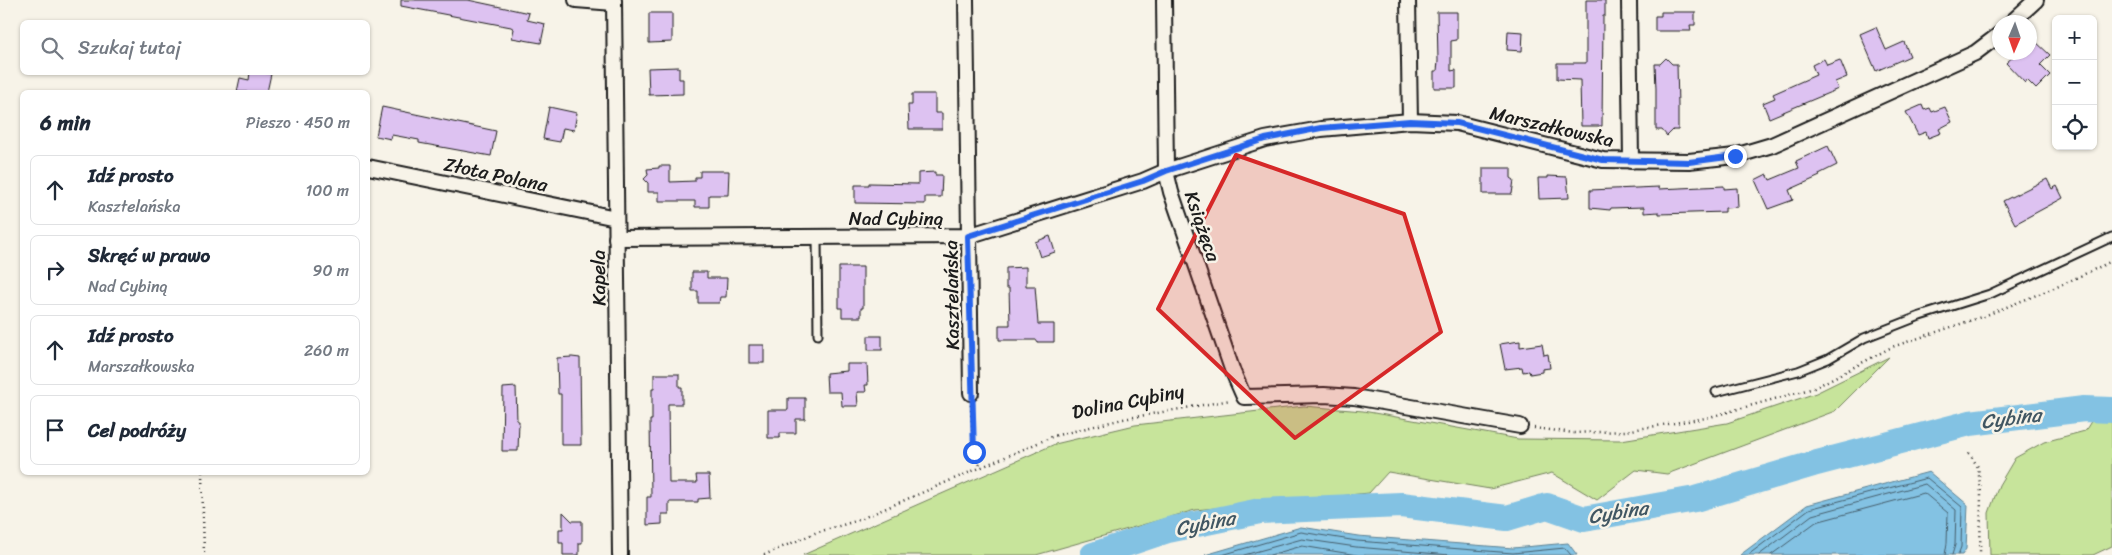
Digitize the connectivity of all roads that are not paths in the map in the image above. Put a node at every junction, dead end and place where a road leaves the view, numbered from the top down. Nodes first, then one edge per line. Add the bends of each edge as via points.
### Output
1 (576, 0) edge
2 (966, 0) edge
3 (1164, 0) edge
4 (1408, 0) edge
5 (1629, 0) edge
6 (2036, 0) edge
7 (614, 1) edge
8 (2020, 15) edge
9 (1992, 40) edge
10 (1410, 121) junction
11 (1631, 161) junction
12 (370, 167) edge
13 (1166, 171) junction
14 (616, 218) junction
15 (968, 236) junction
16 (2112, 236) edge
17 (817, 237) junction
18 (616, 238) junction
19 (818, 335) dead end
20 (1716, 392) dead end
21 (971, 393) road end
22 (1520, 426) dead end
23 (620, 555) edge

1 - 7 street
2 - 15 street, Kasztelańska
3 - 13 street, Książęca
4 - 10 street
5 - 11 street
6 - 8 street
7 - 14 street, Kapela
9 - 11 street, Marszałkowska via 1975,53 1772,144 1735,156 1689,162
10 - 11 street, Marszałkowska via 1457,123 1603,160
10 - 13 street, Marszałkowska via 1321,128 1265,139
12 - 14 street, Złota Polana
13 - 15 street, Nad Cybiną
13 - 22 street, Książęca via 1244,396 1354,397
14 - 18 street, Kapela
15 - 17 street, Nad Cybiną
15 - 21 street, Kasztelańska
16 - 20 lane via 1990,294 1864,338 1828,359 1798,371
17 - 18 street, Nad Cybiną
17 - 19 lane
18 - 23 street, Kapela

